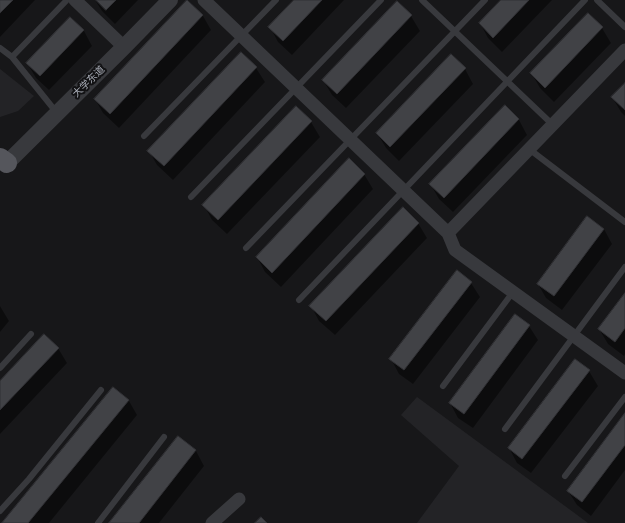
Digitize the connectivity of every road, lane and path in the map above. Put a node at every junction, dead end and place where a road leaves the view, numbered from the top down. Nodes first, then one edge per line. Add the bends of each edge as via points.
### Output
1 (67, 0) edge
2 (75, 0) edge
3 (170, 0) edge
4 (204, 0) edge
5 (276, 0) edge
6 (381, 0) edge
7 (422, 0) edge
8 (485, 0) edge
9 (585, 0) edge
10 (597, 0) edge
11 (625, 27) edge
12 (455, 31) junction
13 (242, 36) junction
14 (124, 47) junction
15 (0, 48) edge
16 (625, 50) edge
17 (12, 57) junction
18 (508, 81) junction
19 (296, 88) junction
20 (57, 113) junction
21 (553, 124) junction
22 (144, 136) dead end
23 (350, 140) junction
24 (529, 149) junction
25 (3, 160) edge
26 (404, 190) junction
27 (191, 197) dead end
28 (625, 222) edge
29 (448, 233) junction
30 (246, 248) dead end
31 (625, 268) edge
32 (513, 292) junction
33 (299, 300) dead end
34 (32, 334) dead end
35 (574, 336) junction
36 (0, 368) edge
37 (625, 373) edge
38 (443, 386) dead end
39 (101, 390) dead end
40 (625, 397) edge
41 (505, 429) dead end
42 (164, 437) dead end
43 (565, 476) dead end
44 (239, 499) dead end
45 (0, 511) edge
46 (98, 523) edge
47 (212, 523) edge

1 - 17 lane
2 - 14 street
3 - 14 street, 大学东道
4 - 13 street
5 - 13 lane
6 - 19 lane
7 - 12 lane
8 - 12 lane
9 - 18 lane
10 - 11 lane
12 - 18 lane
12 - 23 lane
13 - 19 street
13 - 22 lane
14 - 20 street, 大学东道
15 - 17 lane
16 - 21 street
17 - 20 lane
18 - 21 lane
18 - 26 lane
19 - 23 street
19 - 27 lane
20 - 25 street, 大学东道
21 - 24 street
23 - 26 street
23 - 30 lane
24 - 28 lane
24 - 29 street
26 - 29 street
26 - 33 lane
29 - 32 street via 455,250
31 - 35 lane
32 - 35 street
32 - 38 lane
34 - 36 lane
35 - 37 street
35 - 41 lane
39 - 45 lane
40 - 43 lane
42 - 46 lane
44 - 47 street

